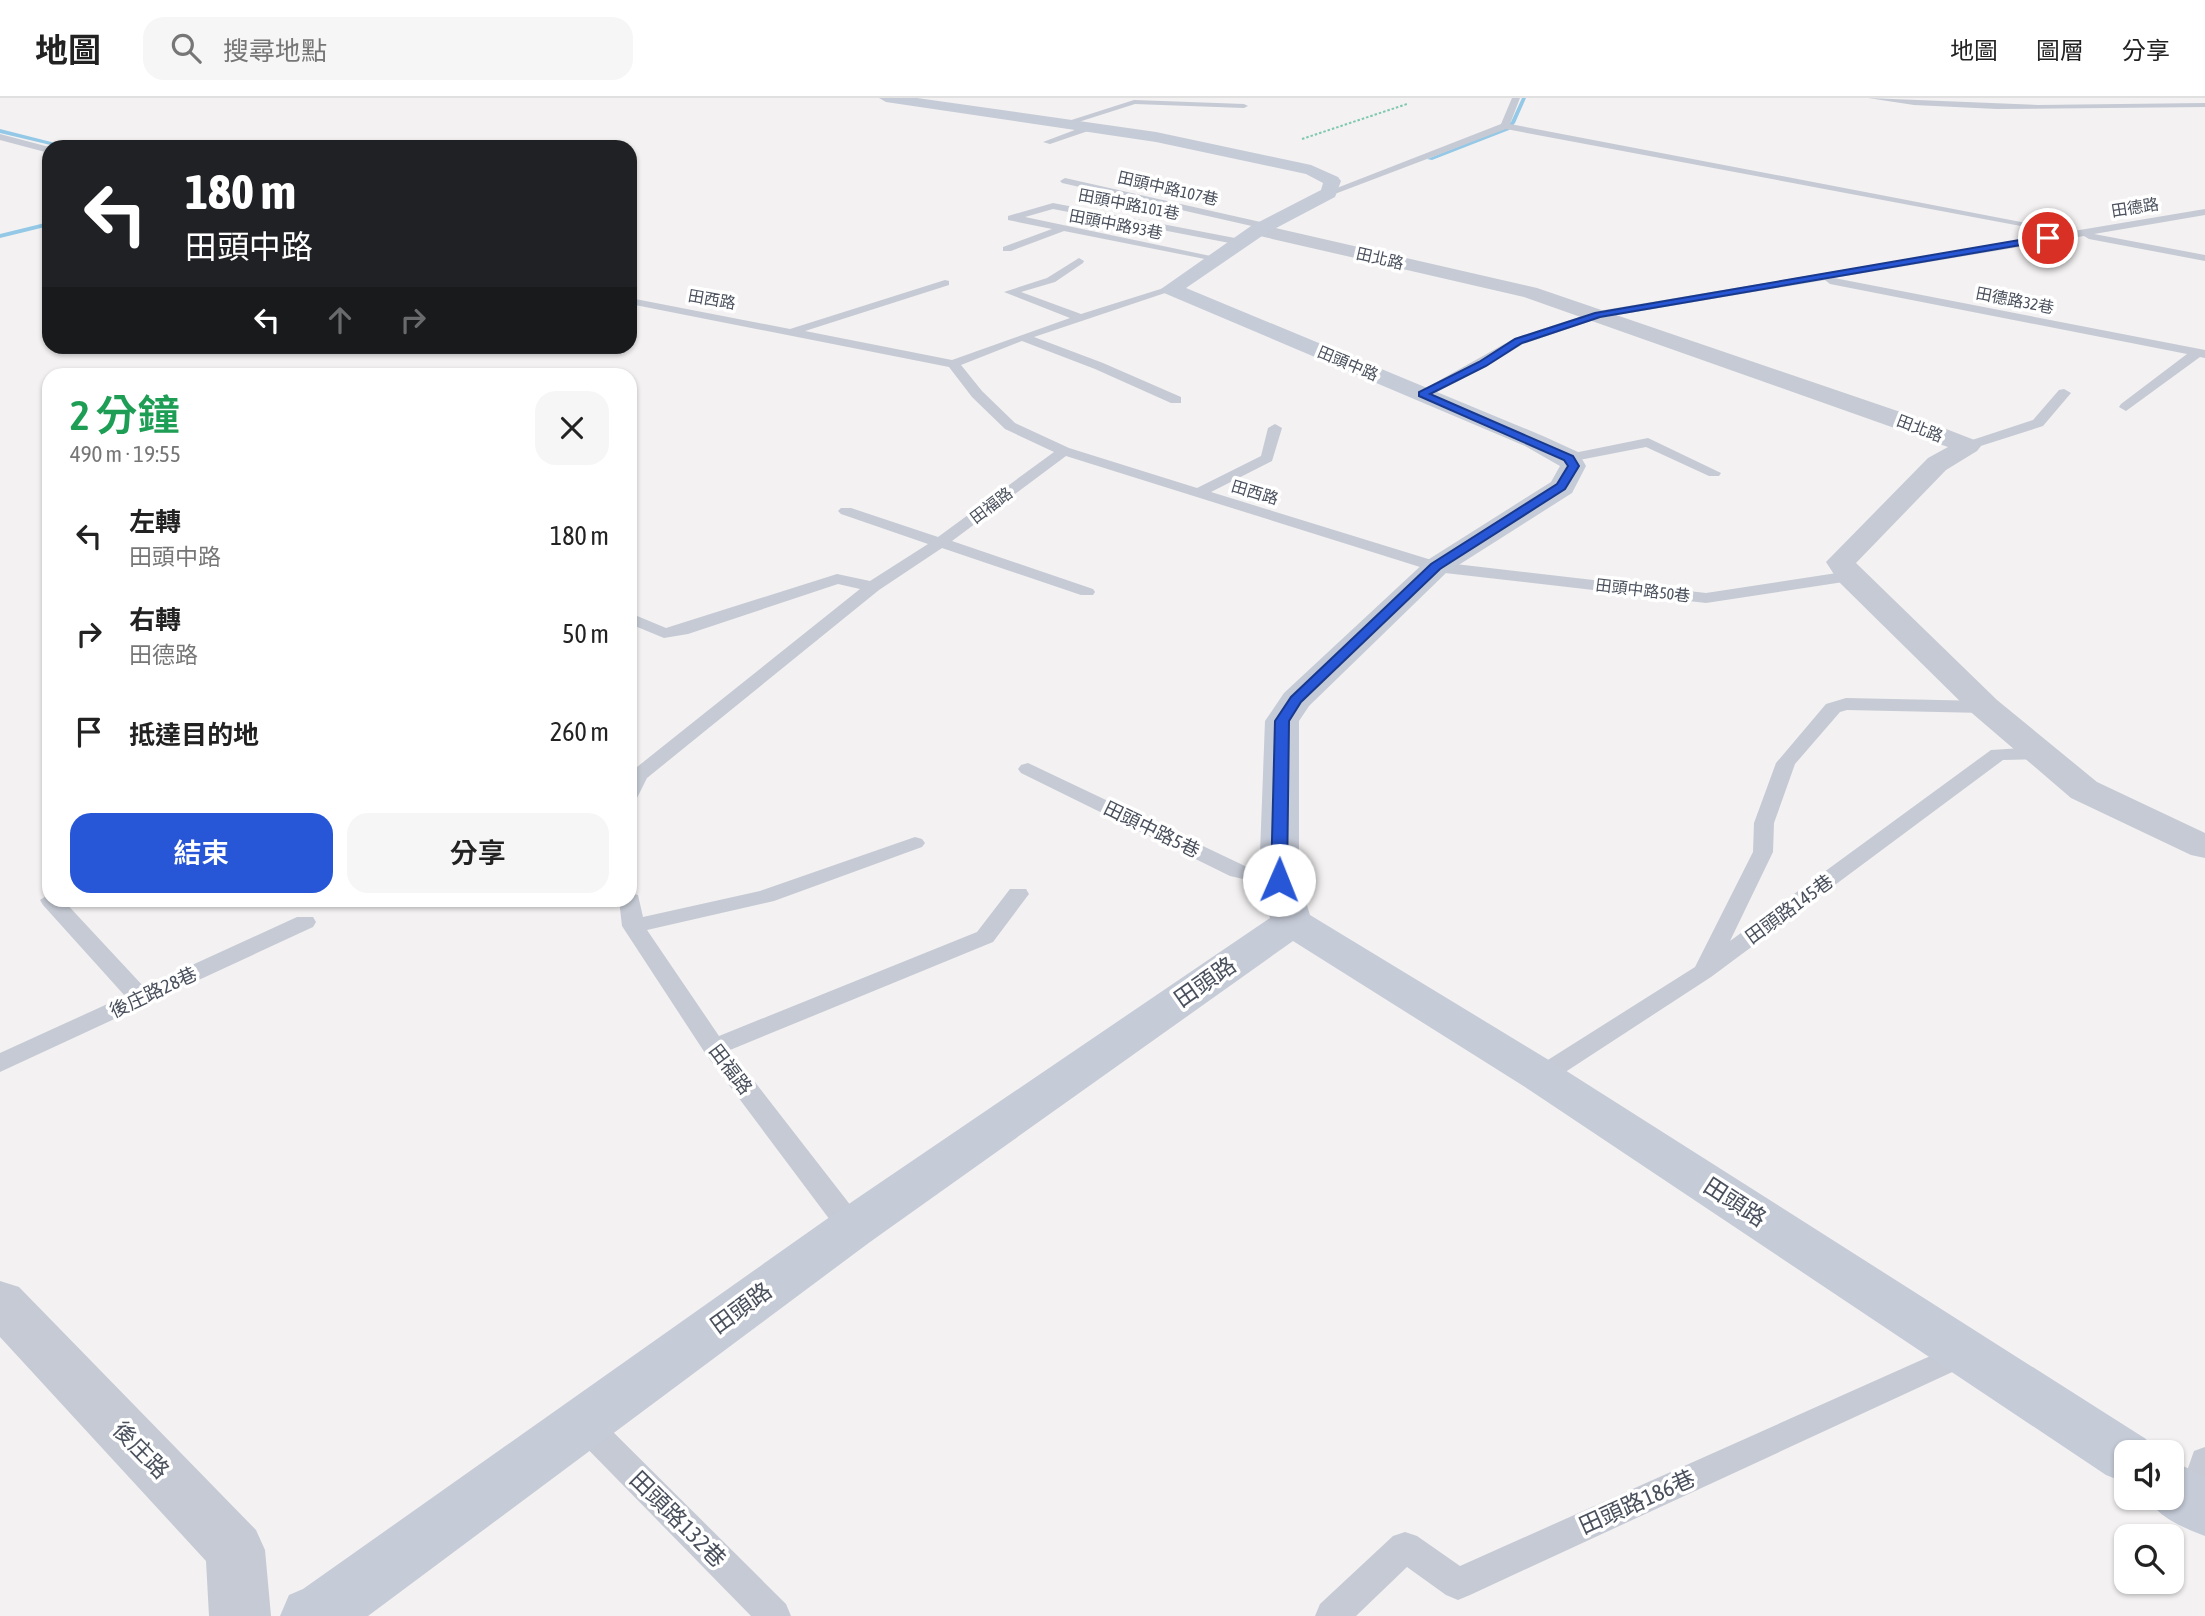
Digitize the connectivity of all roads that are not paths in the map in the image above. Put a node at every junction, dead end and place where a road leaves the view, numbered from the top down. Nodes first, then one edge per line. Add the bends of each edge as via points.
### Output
1 (886, 98) edge
2 (1516, 98) edge
3 (1872, 98) edge
4 (1135, 100) edge
5 (2205, 105) edge
6 (1244, 106) dead end
7 (1078, 125) junction
8 (1505, 126) junction
9 (0, 137) edge
10 (1047, 142) dead end
11 (42, 148) edge
12 (1065, 181) dead end
13 (1329, 193) junction
14 (2205, 212) edge
15 (1012, 218) joint
16 (1060, 229) junction
17 (1254, 233) junction
18 (2073, 233) junction
19 (1007, 249) dead end
20 (1216, 258) junction
21 (2205, 258) edge
22 (1079, 261) dead end
23 (1818, 278) junction
24 (945, 283) dead end
25 (1171, 289) junction
26 (637, 302) edge
27 (1598, 315) junction
28 (1081, 318) junction
29 (792, 331) junction
30 (1022, 337) junction
31 (2202, 353) edge
32 (953, 364) junction
33 (2064, 393) dead end
34 (1422, 394) junction
35 (1176, 400) dead end
36 (2126, 407) dead end
37 (1275, 428) dead end
38 (1968, 446) junction
39 (1064, 451) junction
40 (1569, 458) junction
41 (1714, 473) dead end
42 (1198, 493) junction
43 (846, 511) dead end
44 (941, 542) junction
45 (1436, 567) junction
46 (1850, 576) junction
47 (873, 587) junction
48 (1087, 592) dead end
49 (637, 621) edge
50 (1985, 707) junction
51 (2039, 753) junction
52 (1028, 769) dead end
53 (637, 779) edge
54 (915, 843) dead end
55 (2205, 847) edge
56 (1018, 894) dead end
57 (1286, 901) junction
58 (57, 907) edge
59 (631, 907) edge
60 (305, 922) dead end
61 (633, 926) junction
62 (1703, 972) junction
63 (140, 998) junction
64 (714, 1047) junction
65 (0, 1063) edge
66 (1541, 1076) junction
67 (852, 1228) junction
68 (0, 1303) edge
69 (1966, 1352) junction
70 (582, 1422) junction
71 (2114, 1449) edge
72 (240, 1616) edge
73 (311, 1616) edge
74 (774, 1616) edge
75 (1332, 1616) edge

1 - 7 street
2 - 8 lane
3 - 5 lane via 2052,110
4 - 6 lane
4 - 7 lane
7 - 10 lane
7 - 13 street via 1311,170 1332,181
8 - 13 lane
8 - 18 lane
9 - 11 lane
12 - 17 lane, 田頭中路107巷
13 - 17 street
14 - 18 lane, 田德路
15 - 16 lane, 田頭中路93巷
15 - 17 lane, 田頭中路101巷 via 1052,206
16 - 19 lane
16 - 20 lane, 田頭中路93巷
17 - 20 street
17 - 27 street, 田北路 via 1530,292
18 - 21 lane
18 - 23 lane, 田德路
20 - 25 street
22 - 28 lane via 1051,280 1010,292
23 - 27 lane, 田德路
23 - 31 lane, 田德路32巷
24 - 29 lane
25 - 28 lane
25 - 34 street, 田頭中路
26 - 29 lane, 田西路
27 - 34 lane, 田德路 via 1519,341
27 - 38 street, 田北路
28 - 30 lane
29 - 32 lane, 田西路
30 - 32 lane
30 - 35 lane
31 - 36 lane
32 - 39 lane via 1010,426
33 - 38 lane via 2038,423
34 - 40 street, 田頭中路
37 - 42 lane via 1267,458
38 - 46 street, 田北路 via 1937,464 1841,562
39 - 42 lane, 田西路
39 - 44 lane, 田福路
40 - 41 lane via 1648,442
40 - 45 street via 1573,466 1562,486
42 - 45 lane, 田西路
43 - 44 lane
44 - 47 lane, 田福路
44 - 48 lane
45 - 46 lane, 田頭中路50巷 via 1706,598
45 - 57 street via 1296,700 1282,721
46 - 50 street
47 - 49 lane via 837,579 663,633
47 - 53 lane, 田福路
50 - 51 street
50 - 62 lane via 1846,704 1833,708 1786,763 1764,823 1763,852
51 - 55 street via 2084,789
51 - 62 lane, 田頭路145巷 via 1998,754
52 - 57 lane, 田頭中路5巷 via 1238,871
54 - 61 lane via 766,896
56 - 64 lane via 985,937
57 - 66 street, 田頭路
57 - 67 street, 田頭路
58 - 63 lane
59 - 61 lane, 田福路
60 - 63 lane, 後庄路28巷
61 - 64 lane, 田福路
62 - 66 lane, 田頭路145巷
63 - 65 lane, 後庄路28巷
64 - 67 lane, 田福路
66 - 69 street, 田頭路
67 - 70 street, 田頭路
68 - 72 street, 後庄路 via 236,1550
69 - 71 street, 田頭路
69 - 75 lane, 田頭路186巷 via 1458,1584 1405,1547
70 - 73 street, 田頭路 via 324,1611
70 - 74 lane, 田頭路132巷

